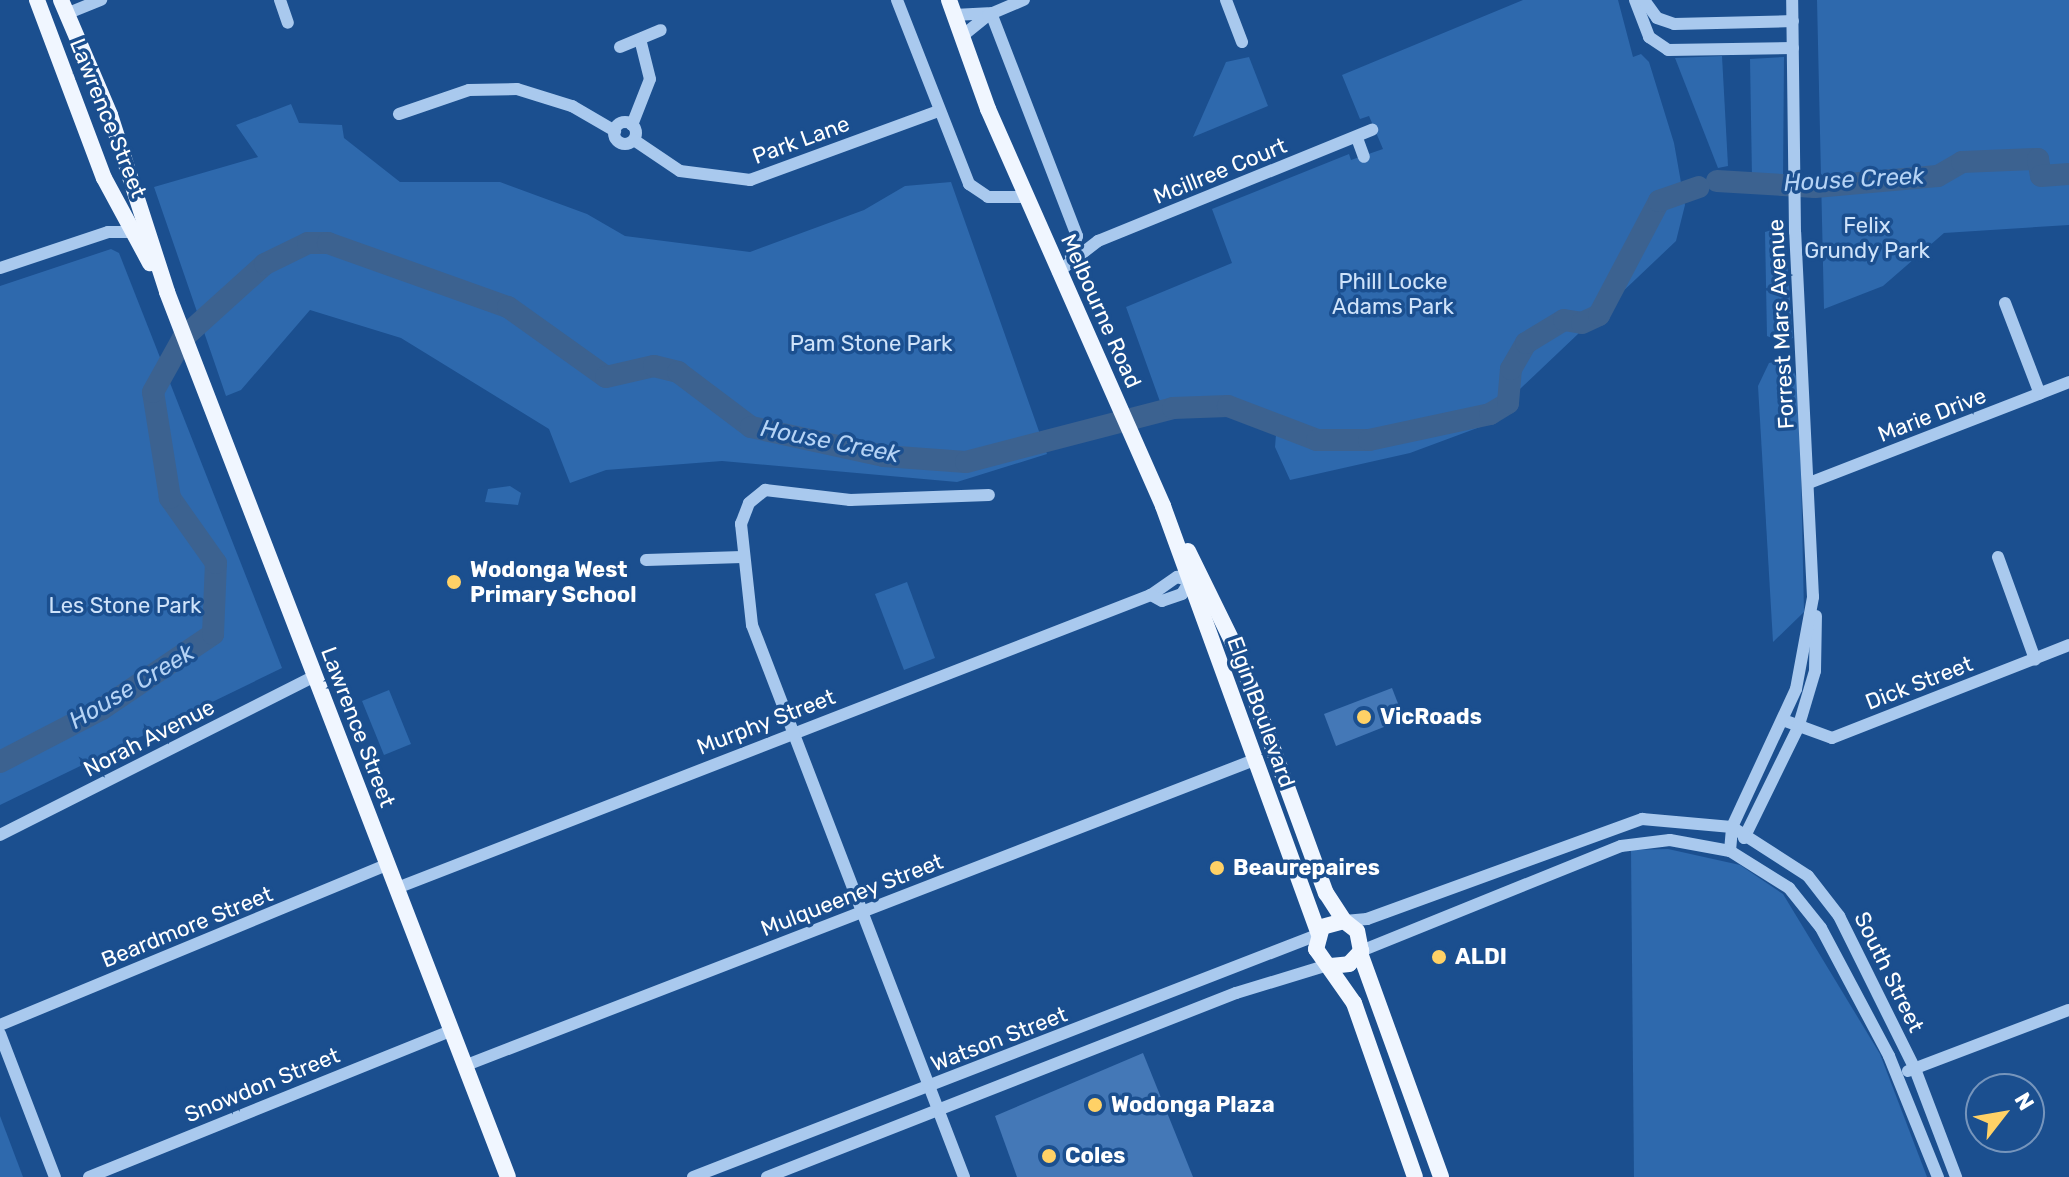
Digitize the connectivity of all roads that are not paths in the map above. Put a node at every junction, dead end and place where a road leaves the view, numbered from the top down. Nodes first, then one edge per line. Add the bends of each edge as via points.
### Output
1 (37, 0) edge
2 (101, 0) edge
3 (280, 0) edge
4 (897, 0) edge
5 (1024, 0) edge
6 (1226, 0) edge
7 (1635, 0) edge
8 (1644, 0) edge
9 (1792, 0) edge
10 (64, 7) edge
11 (951, 8) edge
12 (991, 13) junction
13 (1793, 21) junction
14 (45, 22) junction
15 (288, 23) dead end
16 (661, 30) dead end
17 (961, 37) junction
18 (640, 39) junction
19 (1242, 42) dead end
20 (620, 47) dead end
21 (1793, 48) junction
22 (939, 111) junction
23 (399, 114) dead end
24 (632, 125) junction
25 (1372, 130) dead end
26 (615, 131) junction
27 (1357, 138) junction
28 (634, 140) junction
29 (1364, 157) dead end
30 (1025, 197) junction
31 (123, 214) junction
32 (138, 226) junction
33 (1074, 227) junction
34 (108, 232) junction
35 (1098, 241) junction
36 (1062, 265) junction
37 (0, 268) edge
38 (2005, 303) dead end
39 (2069, 382) edge
40 (2040, 394) junction
41 (1136, 444) joint
42 (1809, 483) junction
43 (989, 495) dead end
44 (742, 557) junction
45 (1998, 557) dead end
46 (646, 560) dead end
47 (1196, 578) junction
48 (1813, 597) junction
49 (1214, 620) junction
50 (2069, 645) edge
51 (2035, 659) junction
52 (315, 676) junction
53 (1259, 702) junction
54 (1238, 718) junction
55 (1783, 720) junction
56 (1798, 728) junction
57 (793, 733) junction
58 (1254, 760) junction
59 (1617, 825) junction
60 (1732, 827) junction
61 (1749, 834) junction
62 (0, 835) edge
63 (1621, 846) junction
64 (1730, 851) junction
65 (1521, 860) junction
66 (387, 865) junction
67 (1531, 879) junction
68 (397, 888) junction
69 (862, 913) junction
70 (1345, 921) junction
71 (1318, 934) junction
72 (1360, 952) junction
73 (1330, 965) junction
74 (1228, 972) junction
75 (1236, 993) junction
76 (1153, 1000) junction
77 (2069, 1010) edge
78 (1161, 1022) junction
79 (0, 1025) edge
80 (450, 1031) junction
81 (0, 1034) edge
82 (464, 1066) junction
83 (1915, 1069) junction
84 (970, 1071) junction
85 (1898, 1075) junction
86 (930, 1087) junction
87 (979, 1093) junction
88 (886, 1104) junction
89 (939, 1110) junction
90 (895, 1126) junction
91 (55, 1177) edge
92 (89, 1177) edge
93 (508, 1177) edge
94 (693, 1177) edge
95 (767, 1177) edge
96 (964, 1177) edge
97 (1415, 1177) edge
98 (1441, 1177) edge
99 (1938, 1177) edge
100 (1956, 1177) edge

1 - 14 main road, Lawrence Street
2 - 10 street
3 - 15 street
4 - 22 street
5 - 12 street
6 - 19 street
7 - 21 street via 1649,37 1668,50
8 - 13 street via 1657,18 1674,24
9 - 13 street, Forrest Mars Avenue
10 - 14 main road
10 - 32 main road, Lawrence Street via 110,115
11 - 12 street
11 - 17 main road, Melbourne Road
12 - 17 street
12 - 33 street, Melbourne Road
13 - 21 street, Forrest Mars Avenue
14 - 31 main road, Lawrence Street
16 - 18 street
17 - 30 main road, Melbourne Road
18 - 20 street
18 - 24 street via 650,79
21 - 42 street, Forrest Mars Avenue via 1795,222
22 - 28 street, Park Lane via 750,180 680,171
22 - 30 street via 970,186 990,198
23 - 26 street via 469,90 517,89 572,106
24 - 26 street via 624,122
24 - 28 street
25 - 27 street, Mcillree Court
26 - 28 street, Park Lane via 620,142
27 - 29 street
27 - 35 street, Mcillree Court
30 - 36 main road, Melbourne Road
31 - 32 main road, Lawrence Street
31 - 34 street
32 - 34 street
32 - 52 main road, Lawrence Street
33 - 35 street
33 - 36 street, Melbourne Road via 1077,244
34 - 37 street
35 - 36 street, Mcillree Court
36 - 41 main road, Melbourne Road
38 - 40 street
39 - 40 street, Marie Drive
40 - 42 street, Marie Drive
41 - 47 main road, Elgin Boulevard
42 - 48 street, Forrest Mars Avenue
43 - 44 street via 850,500 765,490 749,503 741,524
44 - 46 street
44 - 57 street via 752,625
45 - 51 street
47 - 49 main road, Elgin Boulevard
47 - 57 street, Murphy Street via 1177,577 1151,595
48 - 55 street, Forrest Mars Avenue via 1800,676
48 - 56 street, Forrest Mars Avenue via 1817,654
49 - 53 main road, Elgin Boulevard
49 - 54 main road, Elgin Boulevard
50 - 51 street, Dick Street
51 - 56 street, Dick Street via 1832,738
52 - 62 street, Norah Avenue
52 - 66 main road, Lawrence Street
53 - 54 main road
53 - 70 main road, Elgin Boulevard via 1326,893
54 - 58 main road, Elgin Boulevard
55 - 56 street, Dick Street
55 - 60 street, Forrest Mars Avenue
56 - 61 street, Forrest Mars Avenue
57 - 68 street, Murphy Street
57 - 69 street
58 - 69 street, Mulqueeney Street
58 - 71 main road, Elgin Boulevard
59 - 60 street via 1655,818
59 - 63 street
59 - 65 street
60 - 61 street, South Street
60 - 64 street
61 - 64 street
61 - 83 street, South Street via 1825,894
63 - 64 street via 1670,840
63 - 67 street
64 - 85 street, South Street via 1771,874 1803,904 1842,965
65 - 67 street
65 - 70 street via 1367,919
66 - 68 main road, Lawrence Street
66 - 79 street, Beardmore Street
67 - 72 street
68 - 80 main road, Lawrence Street
69 - 82 street, Mulqueeney Street
69 - 86 street
70 - 71 main road via 1330,921
70 - 72 main road via 1359,935
71 - 73 main road via 1317,952
71 - 74 street, Watson Street
72 - 73 main road via 1347,965
72 - 98 main road
73 - 75 street, Watson Street
73 - 97 main road via 1354,1003
74 - 75 street
74 - 76 street, Watson Street
75 - 78 street, Watson Street
76 - 78 street
76 - 84 street, Watson Street
77 - 83 street
78 - 87 street, Watson Street
80 - 82 main road, Lawrence Street
80 - 92 street, Snowdon Street
81 - 91 street
82 - 93 main road, Lawrence Street
83 - 85 street
83 - 100 street, South Street
84 - 86 street, Watson Street
84 - 87 street
85 - 99 street, South Street
86 - 88 street, Watson Street
86 - 89 street
87 - 89 street, Watson Street
88 - 90 street
88 - 94 street, Watson Street
89 - 90 street, Watson Street
89 - 96 street
90 - 95 street, Watson Street

